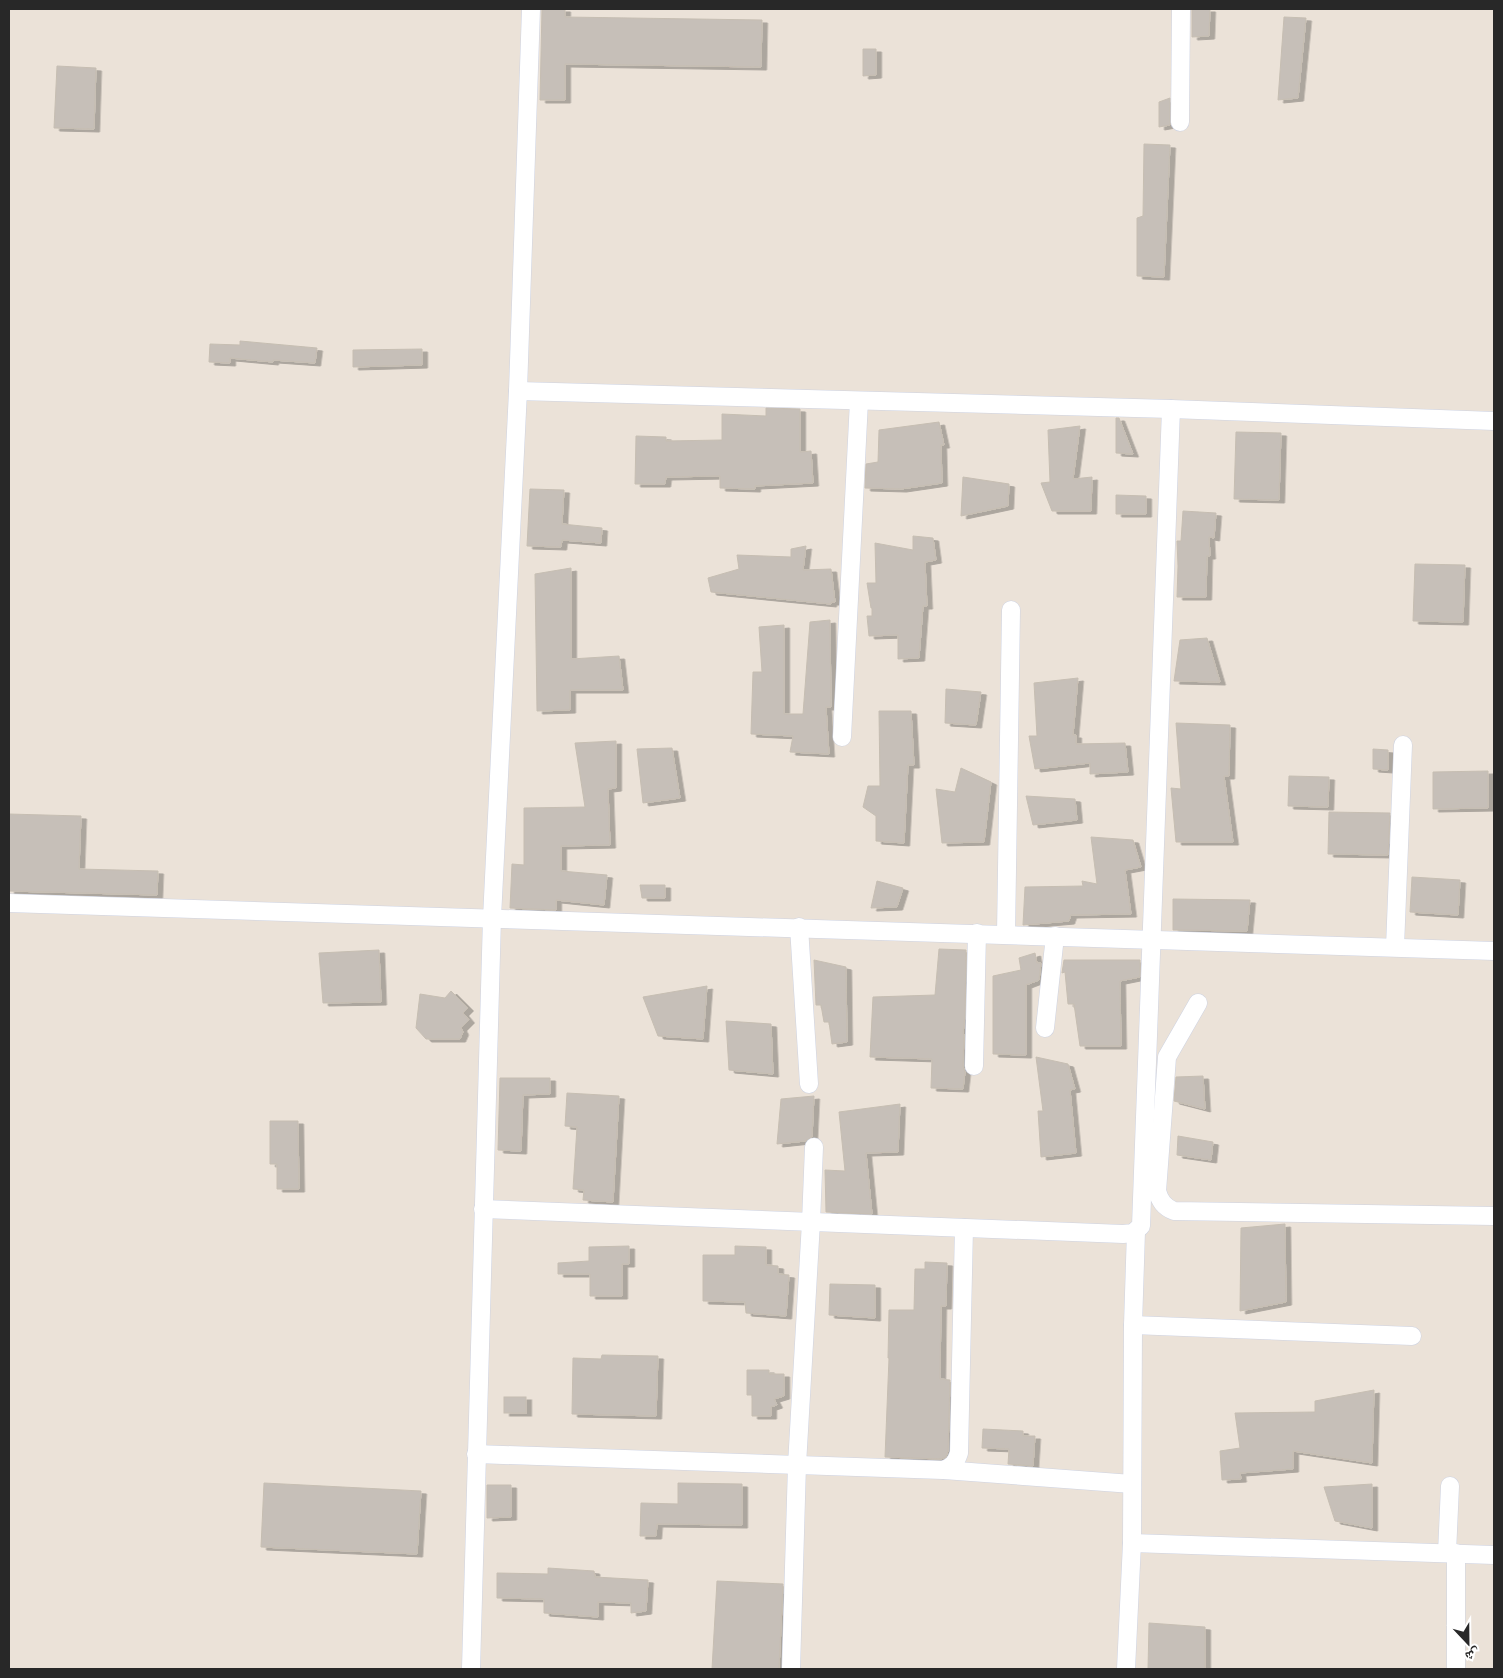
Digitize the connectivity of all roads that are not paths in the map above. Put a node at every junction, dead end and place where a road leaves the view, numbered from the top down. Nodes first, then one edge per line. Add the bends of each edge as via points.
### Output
1 (531, 9) edge
2 (1181, 9) edge
3 (1180, 122) dead end
4 (518, 391) junction
5 (859, 401) junction
6 (1171, 409) junction
7 (1494, 421) edge
8 (1010, 610) dead end
9 (842, 737) dead end
10 (1403, 745) dead end
11 (9, 903) edge
12 (492, 918) junction
13 (799, 927) junction
14 (977, 933) junction
15 (1006, 934) junction
16 (1054, 936) junction
17 (1152, 938) junction
18 (1396, 947) junction
19 (1494, 951) edge
20 (1198, 1003) dead end
21 (1045, 1028) dead end
22 (974, 1066) dead end
23 (809, 1084) dead end
24 (814, 1147) dead end
25 (483, 1209) junction
26 (1494, 1216) edge
27 (811, 1222) junction
28 (964, 1228) junction
29 (1136, 1231) junction
30 (1133, 1325) junction
31 (1412, 1336) dead end
32 (476, 1454) junction
33 (797, 1465) junction
34 (944, 1470) junction
35 (1132, 1484) junction
36 (1450, 1486) dead end
37 (1132, 1543) junction
38 (1452, 1553) junction
39 (1494, 1555) edge
40 (471, 1669) edge
41 (791, 1669) edge
42 (1126, 1669) edge
43 (1456, 1669) edge

1 - 4 street
2 - 3 street
4 - 5 street
4 - 12 street
5 - 6 street
5 - 9 street
6 - 7 street
6 - 17 street
8 - 15 street
10 - 18 street
11 - 12 street
12 - 13 street
12 - 25 street
13 - 14 street
13 - 23 street
14 - 15 street
14 - 22 street
15 - 16 street
16 - 17 street
16 - 21 street
17 - 18 street
17 - 29 street via 1142,1214 1141,1226
18 - 19 street
20 - 26 street via 1167,1057 1157,1191 1168,1208 1174,1211
24 - 27 street
25 - 27 street
25 - 32 street
27 - 28 street
27 - 33 street
28 - 29 street via 1123,1234
28 - 34 street via 959,1453 956,1462
29 - 30 street
30 - 31 street
30 - 35 street
32 - 33 street
32 - 40 street
33 - 34 street
33 - 41 street
34 - 35 street
35 - 37 street
36 - 38 street
37 - 38 street
37 - 42 street
38 - 39 street
38 - 43 street

